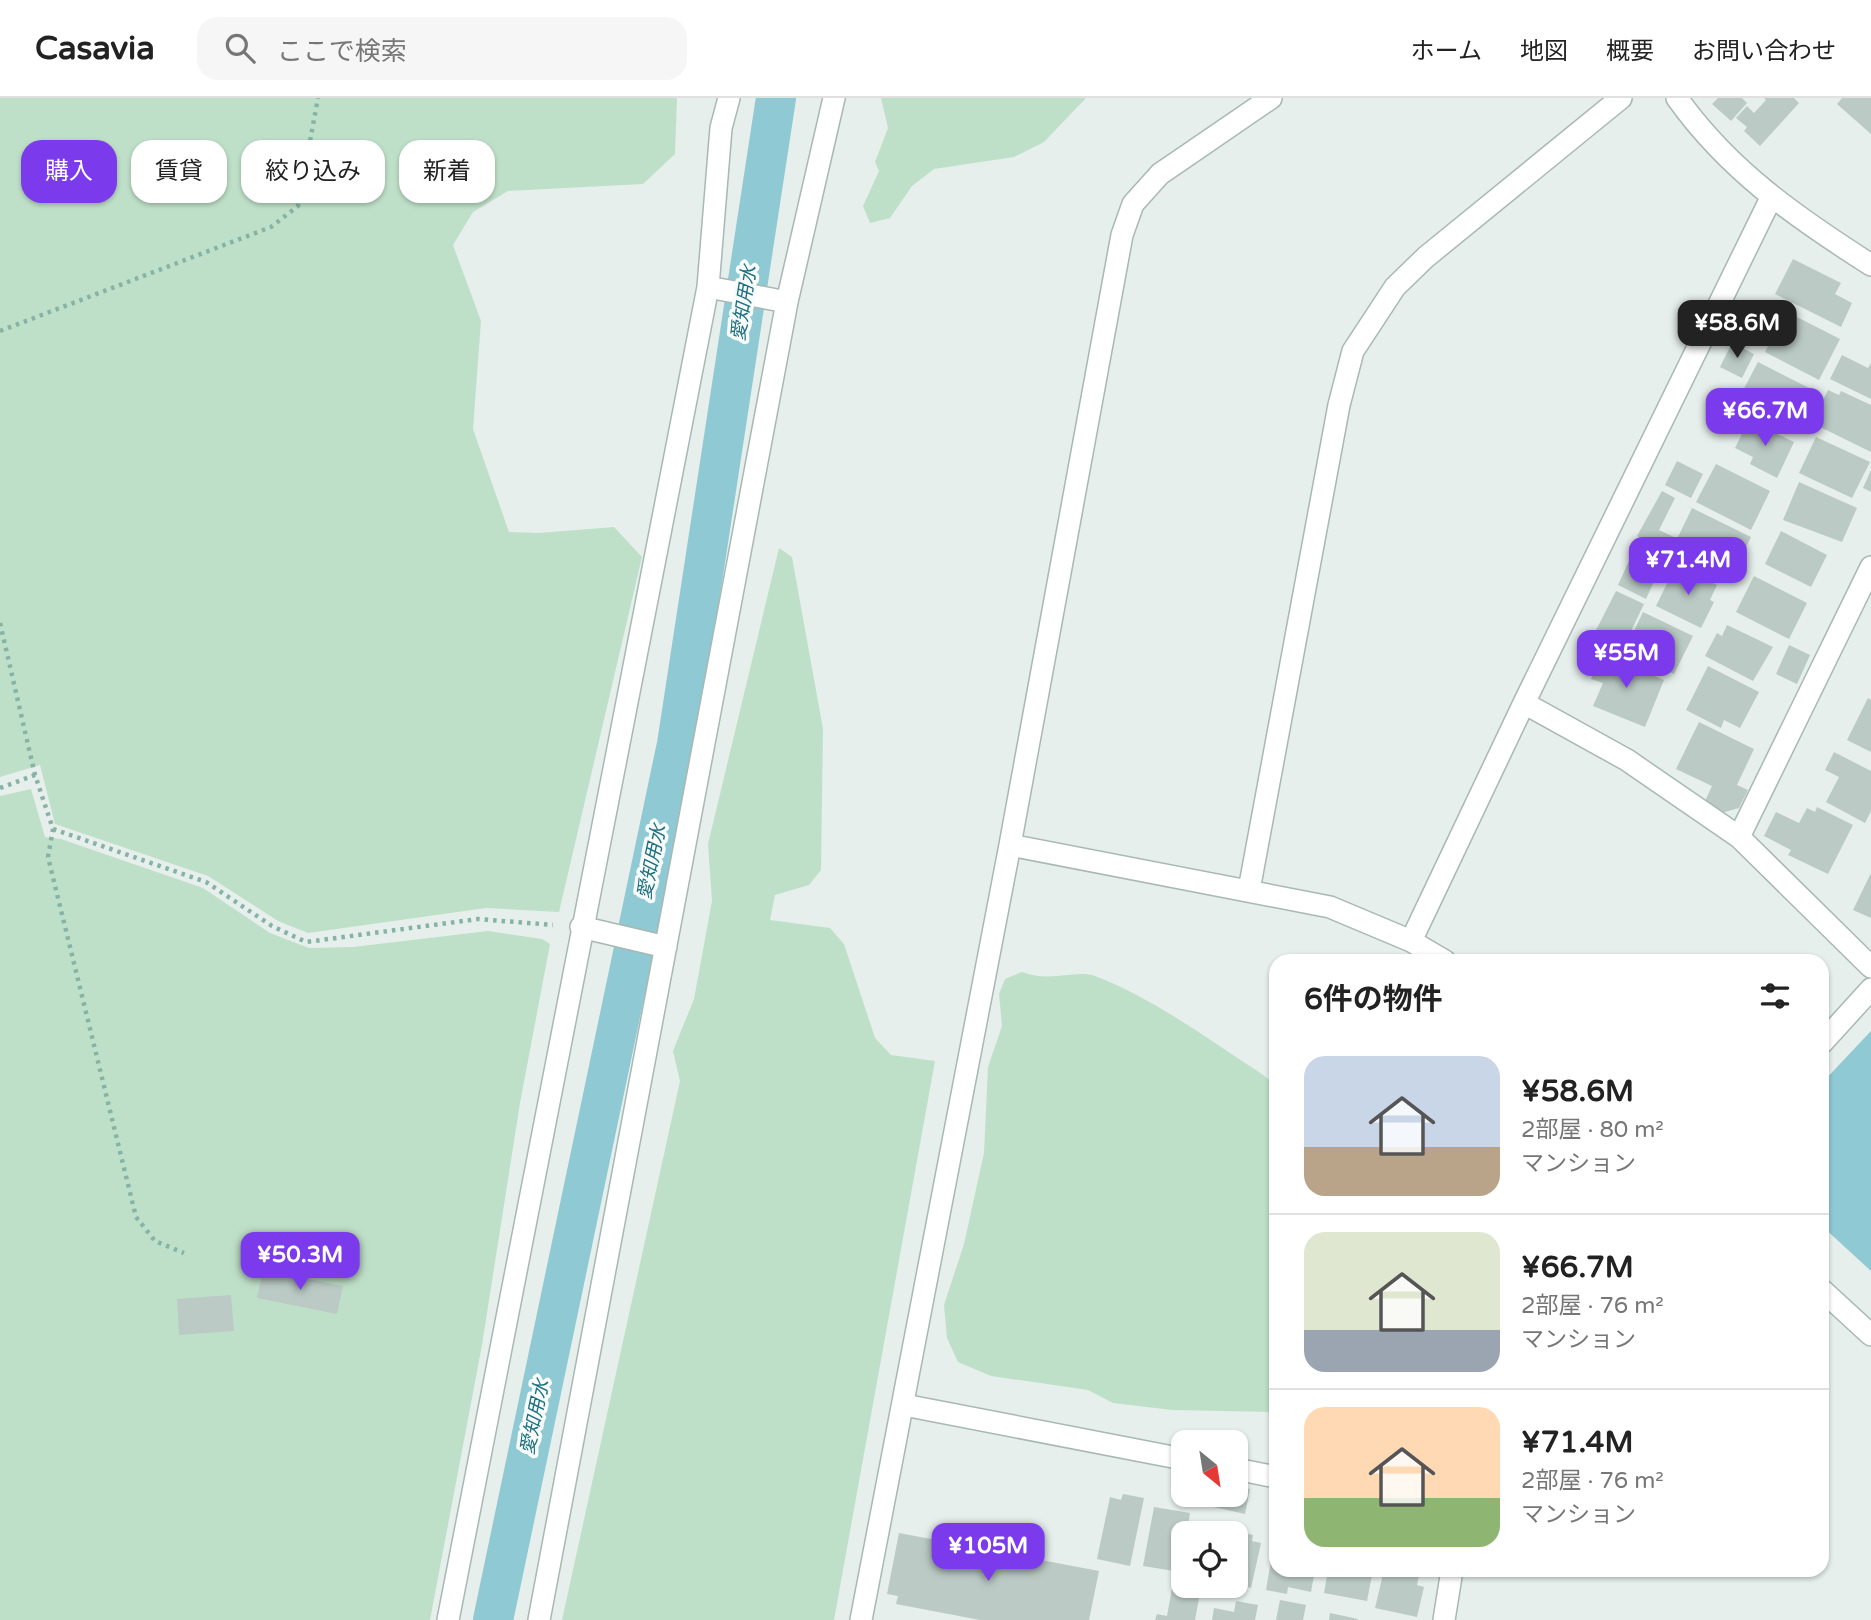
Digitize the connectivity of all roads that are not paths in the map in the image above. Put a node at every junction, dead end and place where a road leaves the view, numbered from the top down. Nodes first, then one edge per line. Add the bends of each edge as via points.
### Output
1 (729, 98) edge
2 (834, 98) edge
3 (1271, 98) edge
4 (1621, 98) edge
5 (1677, 98) edge
6 (1772, 198) junction
7 (1871, 265) edge
8 (712, 288) junction
9 (782, 301) junction
10 (1871, 567) edge
11 (1524, 703) junction
12 (1738, 838) junction
13 (1010, 845) junction
14 (1249, 890) junction
15 (587, 928) junction
16 (1411, 941) junction
17 (657, 945) junction
18 (1433, 954) edge
19 (1871, 967) edge
20 (1871, 989) edge
21 (1829, 1035) edge
22 (1829, 1296) edge
23 (1871, 1335) edge
24 (904, 1405) junction
25 (1171, 1457) edge
26 (1248, 1471) edge
27 (1269, 1476) edge
28 (1451, 1577) edge
29 (448, 1620) edge
30 (539, 1620) edge
31 (861, 1620) edge
32 (1444, 1620) edge

1 - 8 street via 721,128
2 - 9 street
3 - 13 street via 1160,174 1133,204 1122,235
4 - 14 street via 1418,264 1395,287 1353,352 1339,405
5 - 6 street via 1704,136
6 - 7 street
6 - 11 street
8 - 9 street
8 - 15 street
9 - 17 street
10 - 12 street
11 - 12 street via 1627,760
11 - 16 street
12 - 19 street
13 - 14 street
13 - 24 street
14 - 16 street via 1330,907
15 - 17 street
15 - 29 street
16 - 18 street
17 - 30 street
20 - 21 street
22 - 23 street
24 - 25 street
24 - 31 street
26 - 27 street
28 - 32 street

